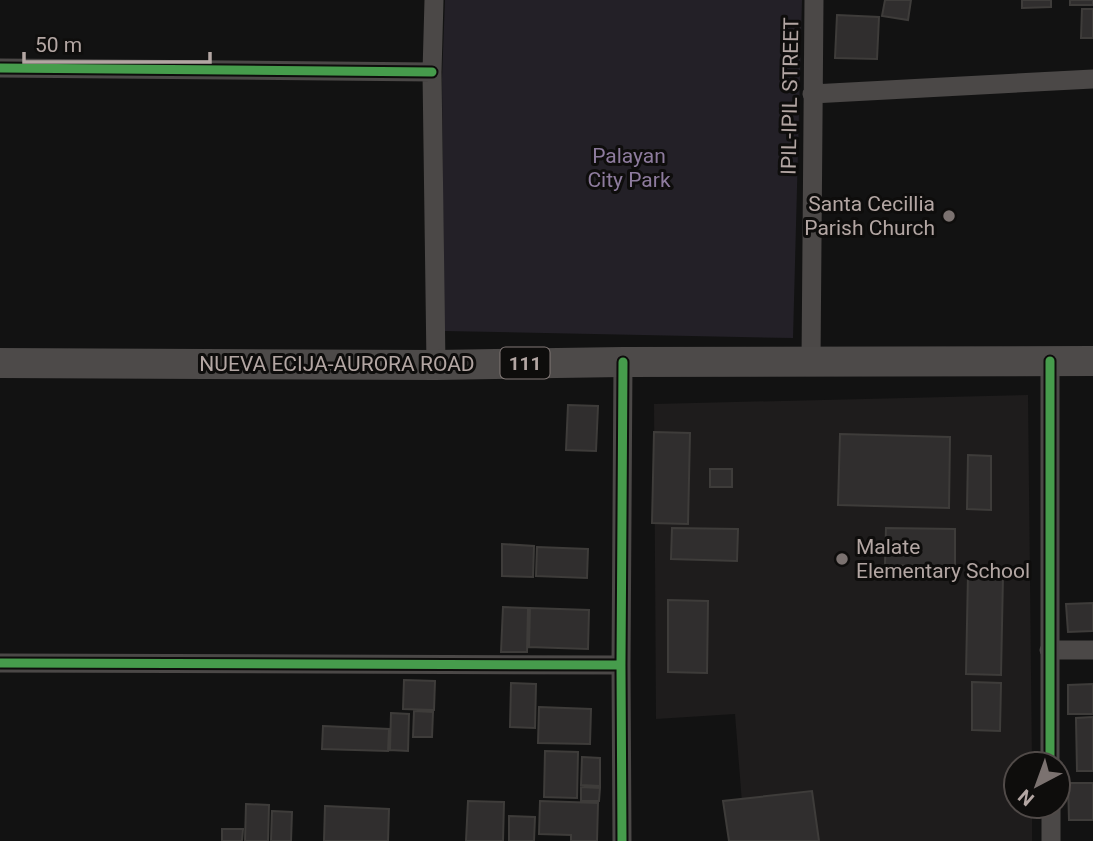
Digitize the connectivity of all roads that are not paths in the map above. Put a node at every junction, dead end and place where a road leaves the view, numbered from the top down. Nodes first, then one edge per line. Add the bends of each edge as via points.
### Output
1 (434, 0) edge
2 (814, 0) edge
3 (0, 68) edge
4 (432, 72) junction
5 (1093, 79) edge
6 (812, 94) junction
7 (1050, 361) junction
8 (1093, 361) edge
9 (623, 362) junction
10 (811, 362) junction
11 (0, 363) edge
12 (436, 365) junction
13 (1049, 650) junction
14 (1093, 650) edge
15 (0, 663) edge
16 (621, 665) junction
17 (1050, 750) edge
18 (1051, 820) edge
19 (622, 841) edge
20 (1051, 841) edge

1 - 4 street
2 - 6 street, IPIL-IPIL STREET
3 - 4 street
4 - 12 street
5 - 6 street
6 - 10 street, IPIL-IPIL STREET
7 - 8 main road, NUEVA ECIJA-AURORA ROAD / 111
7 - 10 main road, NUEVA ECIJA-AURORA ROAD / 111
7 - 13 street
9 - 10 main road, NUEVA ECIJA-AURORA ROAD / 111
9 - 12 main road, NUEVA ECIJA-AURORA ROAD / 111
9 - 16 street
11 - 12 main road, NUEVA ECIJA-AURORA ROAD / 111
13 - 14 street
13 - 17 street
15 - 16 street
16 - 19 street
18 - 20 street

